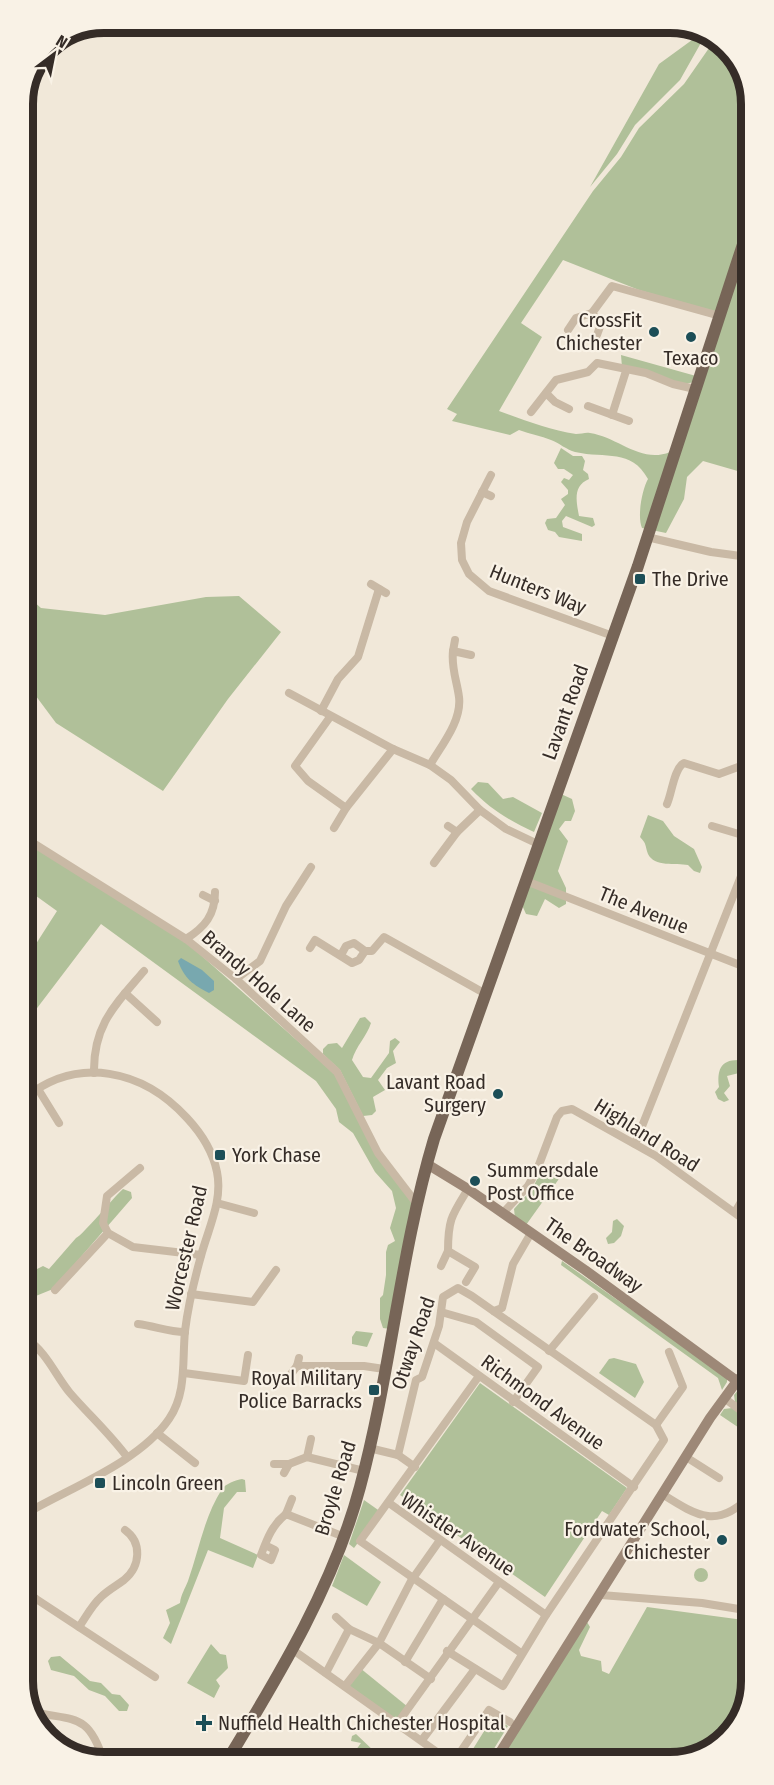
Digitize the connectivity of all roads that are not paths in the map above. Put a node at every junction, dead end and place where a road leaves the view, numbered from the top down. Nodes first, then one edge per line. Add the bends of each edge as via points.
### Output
1 (741, 251) edge
2 (592, 314) junction
3 (720, 316) junction
4 (568, 330) dead end
5 (597, 335) dead end
6 (626, 370) junction
7 (695, 389) junction
8 (546, 393) junction
9 (588, 406) dead end
10 (569, 409) dead end
11 (531, 412) dead end
12 (612, 415) junction
13 (629, 421) dead end
14 (491, 475) dead end
15 (482, 492) junction
16 (491, 496) dead end
17 (647, 537) junction
18 (741, 556) edge
19 (379, 589) dead end
20 (613, 636) junction
21 (455, 640) dead end
22 (453, 651) junction
23 (471, 655) dead end
24 (289, 693) dead end
25 (321, 711) junction
26 (330, 717) junction
27 (393, 749) junction
28 (430, 765) junction
29 (741, 766) edge
30 (667, 804) dead end
31 (346, 808) junction
32 (480, 810) junction
33 (448, 826) dead end
34 (712, 826) dead end
35 (334, 828) dead end
36 (457, 832) junction
37 (741, 835) edge
38 (33, 843) edge
39 (540, 845) junction
40 (434, 863) dead end
41 (311, 867) dead end
42 (741, 876) edge
43 (526, 881) junction
44 (203, 895) dead end
45 (186, 939) junction
46 (310, 948) dead end
47 (365, 951) junction
48 (709, 954) junction
49 (341, 955) junction
50 (425, 960) junction
51 (741, 966) edge
52 (420, 968) dead end
53 (144, 971) dead end
54 (236, 979) junction
55 (125, 993) junction
56 (484, 993) junction
57 (157, 1022) dead end
58 (94, 1073) junction
59 (38, 1089) junction
60 (33, 1092) edge
61 (59, 1123) dead end
62 (635, 1144) junction
63 (427, 1164) junction
64 (140, 1168) dead end
65 (468, 1188) junction
66 (741, 1202) edge
67 (217, 1203) junction
68 (417, 1204) junction
69 (735, 1212) junction
70 (254, 1213) dead end
71 (504, 1213) junction
72 (741, 1217) edge
73 (108, 1233) junction
74 (531, 1233) junction
75 (448, 1251) junction
76 (201, 1255) junction
77 (441, 1266) dead end
78 (276, 1270) dead end
79 (466, 1282) dead end
80 (55, 1290) dead end
81 (191, 1294) junction
82 (594, 1297) dead end
83 (494, 1311) junction
84 (441, 1312) junction
85 (138, 1324) dead end
86 (185, 1332) junction
87 (33, 1344) edge
88 (434, 1344) junction
89 (549, 1351) junction
90 (669, 1352) dead end
91 (248, 1355) dead end
92 (384, 1369) junction
93 (184, 1373) junction
94 (291, 1374) dead end
95 (479, 1376) junction
96 (741, 1377) edge
97 (737, 1381) junction
98 (724, 1398) junction
99 (513, 1402) junction
100 (741, 1411) edge
101 (656, 1425) junction
102 (157, 1433) junction
103 (310, 1439) dead end
104 (369, 1448) junction
105 (398, 1455) junction
106 (127, 1457) junction
107 (307, 1457) junction
108 (686, 1458) junction
109 (195, 1463) dead end
110 (274, 1464) dead end
111 (289, 1464) junction
112 (415, 1467) junction
113 (364, 1471) junction
114 (284, 1473) dead end
115 (719, 1478) dead end
116 (634, 1487) junction
117 (662, 1494) junction
118 (292, 1499) dead end
119 (741, 1501) edge
120 (389, 1503) junction
121 (34, 1509) edge
122 (286, 1514) junction
123 (124, 1530) dead end
124 (342, 1536) junction
125 (440, 1540) junction
126 (265, 1545) dead end
127 (413, 1578) junction
128 (498, 1582) junction
129 (601, 1595) junction
130 (35, 1598) joint
131 (443, 1599) junction
132 (33, 1601) edge
133 (741, 1609) edge
134 (546, 1615) junction
135 (336, 1617) dead end
136 (470, 1619) junction
137 (80, 1627) junction
138 (349, 1629) junction
139 (379, 1643) junction
140 (292, 1650) junction
141 (447, 1651) junction
142 (521, 1653) junction
143 (405, 1662) junction
144 (475, 1669) junction
145 (326, 1673) junction
146 (155, 1677) dead end
147 (431, 1679) junction
148 (345, 1686) junction
149 (40, 1713) edge
150 (510, 1722) dead end
151 (397, 1724) junction
152 (422, 1740) junction
153 (100, 1752) edge
154 (232, 1752) edge
155 (438, 1752) edge
156 (460, 1752) edge
157 (501, 1752) edge

1 - 3 main road, Lavant Road
2 - 3 street via 612,286
2 - 4 street via 576,318
2 - 5 street via 601,324
3 - 7 main road, Lavant Road
6 - 7 street
6 - 8 street via 597,363 588,372 556,380
6 - 12 street
7 - 17 main road, Lavant Road
8 - 10 street
8 - 11 street
9 - 12 street
12 - 13 street
14 - 15 street, Hunters Way
15 - 16 street
15 - 20 street, Hunters Way via 461,543 462,560 469,574 489,591
17 - 18 street
17 - 20 main road, Lavant Road
19 - 25 street via 358,657 338,678
20 - 39 main road, Lavant Road
21 - 22 street
22 - 23 street
22 - 28 street via 459,708
24 - 25 street
25 - 26 street
26 - 27 street
26 - 31 street via 295,766 308,781
27 - 28 street
27 - 31 street
28 - 32 street
29 - 30 street via 718,774 684,763 675,775
31 - 35 street
32 - 36 street
32 - 39 street via 506,829
33 - 36 street
34 - 37 street
36 - 40 street
38 - 45 street, Brandy Hole Lane
39 - 43 main road, Lavant Road
41 - 54 street via 286,906 260,960
42 - 48 street
43 - 48 street, The Avenue
43 - 56 main road, Lavant Road
44 - 45 street via 215,896 215,908 203,928
45 - 54 street, Brandy Hole Lane
46 - 49 street via 315,940
47 - 49 street via 352,963
47 - 49 street via 354,943 346,946
47 - 50 street via 372,951 384,937
48 - 51 street, The Avenue
48 - 62 street
50 - 52 street
50 - 56 street
53 - 55 street
54 - 68 street, Brandy Hole Lane via 337,1072 378,1153
55 - 57 street
55 - 58 street via 98,1033
56 - 63 main road, Lavant Road
58 - 59 street, Worcester Road via 67,1076
58 - 67 street, Worcester Road via 141,1082 184,1115 215,1162
59 - 60 street, Worcester Road
59 - 61 street
62 - 69 street, Highland Road
62 - 71 street, Highland Road via 581,1112 562,1111 528,1186
63 - 65 street, The Broadway
63 - 68 main road, Lavant Road
64 - 73 street via 107,1196 103,1223
65 - 71 street, The Broadway
65 - 75 street via 450,1218
66 - 69 street
67 - 70 street
67 - 76 street, Worcester Road
68 - 92 main road, Broyle Road
69 - 72 street, Highland Road
71 - 74 street, The Broadway
73 - 76 street via 133,1247
73 - 80 street
74 - 83 street via 513,1264 502,1308
74 - 97 street, The Broadway
75 - 77 street
75 - 79 street via 475,1266
76 - 81 street, Worcester Road
78 - 81 street via 254,1302
81 - 86 street, Worcester Road
82 - 89 street
83 - 84 street, Otway Road via 458,1288 443,1297
83 - 89 street, Otway Road
84 - 88 street, Otway Road
84 - 99 street via 476,1322 538,1367
85 - 86 street
86 - 93 street, Worcester Road
87 - 106 street
88 - 95 street, Richmond Avenue
88 - 105 street, Otway Road via 422,1377 416,1380
89 - 101 street, Otway Road
90 - 101 street via 683,1387
91 - 93 street via 244,1381
92 - 94 street via 298,1362
92 - 104 main road, Broyle Road
93 - 102 street, Worcester Road via 177,1406
95 - 99 street, Richmond Avenue
95 - 112 street
96 - 97 street
97 - 98 street
98 - 100 street
98 - 108 street
99 - 116 street, Richmond Avenue
101 - 116 street via 664,1440
102 - 106 street, Worcester Road
102 - 109 street
103 - 107 street
104 - 105 street
104 - 113 main road, Broyle Road
105 - 112 street
106 - 121 street, Worcester Road
107 - 111 street
107 - 113 street
108 - 115 street
108 - 117 street
110 - 111 street
111 - 114 street
112 - 120 street
113 - 124 main road, Broyle Road
116 - 134 street
117 - 119 street via 699,1516 724,1514
117 - 129 street
118 - 122 street
120 - 125 street, Whistler Avenue
120 - 127 street, Whistler Avenue via 360,1541
122 - 124 street
122 - 126 street via 274,1523
123 - 137 street via 133,1535 138,1545 134,1567 125,1580 99,1599
124 - 140 main road, Broyle Road via 314,1608
125 - 127 street
125 - 128 street, Whistler Avenue
127 - 131 street
127 - 139 street
128 - 134 street, Whistler Avenue
128 - 136 street
129 - 133 street
129 - 157 street
130 - 132 street
130 - 137 street
131 - 136 street
131 - 143 street
134 - 142 street
135 - 138 street
136 - 141 street
136 - 142 street
137 - 146 street
138 - 139 street
138 - 145 street
139 - 143 street
139 - 148 street
140 - 145 street
140 - 154 main road, Broyle Road
141 - 144 street
141 - 147 street
142 - 144 street via 503,1686
143 - 147 street
144 - 152 street
145 - 148 street
147 - 151 street
148 - 151 street
149 - 153 street via 82,1723
150 - 156 street via 489,1710
151 - 152 street
152 - 155 street

